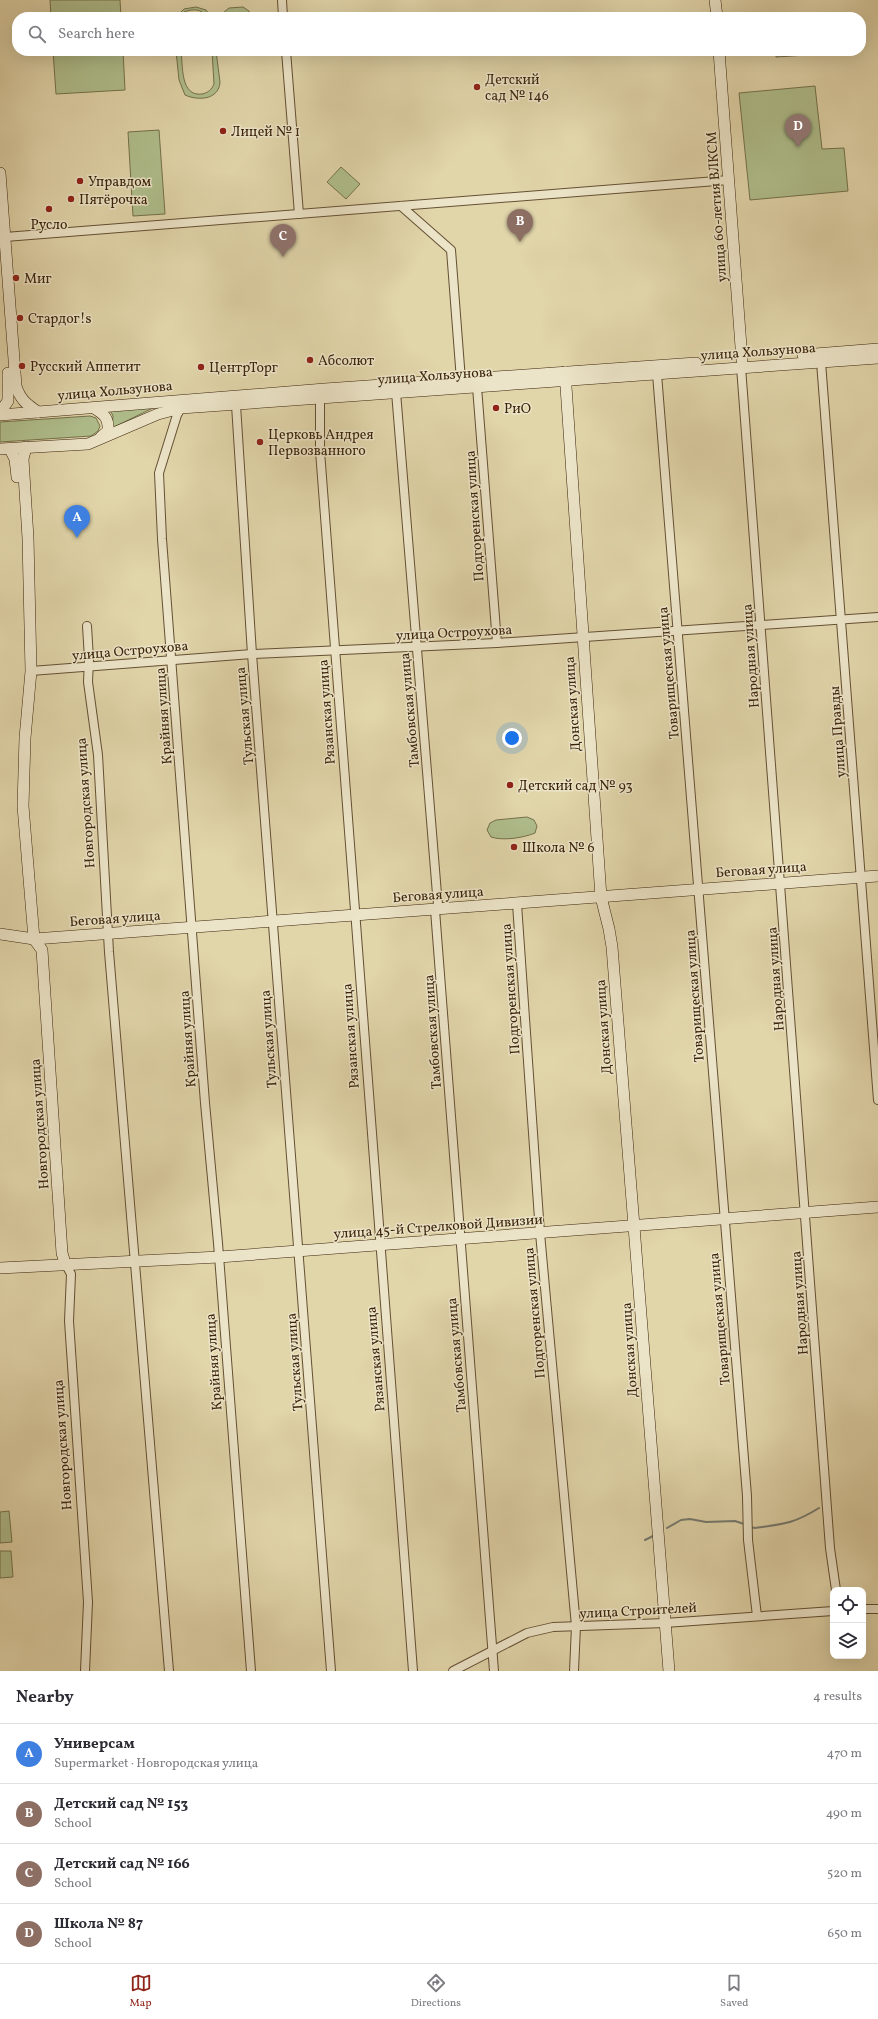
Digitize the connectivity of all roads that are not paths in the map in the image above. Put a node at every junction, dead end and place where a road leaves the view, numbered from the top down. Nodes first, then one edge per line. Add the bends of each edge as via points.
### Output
1 (282, 0) edge
2 (715, 0) edge
3 (283, 12) edge
4 (716, 12) edge
5 (286, 56) edge
6 (719, 56) edge
7 (0, 173) edge
8 (729, 180) junction
9 (401, 206) junction
10 (299, 214) junction
11 (5, 237) junction
12 (0, 267) edge
13 (878, 349) edge
14 (878, 358) edge
15 (821, 362) junction
16 (741, 363) junction
17 (657, 374) junction
18 (565, 376) junction
19 (461, 380) junction
20 (477, 387) junction
21 (396, 392) junction
22 (320, 398) junction
23 (236, 404) junction
24 (94, 408) junction
25 (181, 408) junction
26 (38, 412) junction
27 (0, 413) edge
28 (99, 439) junction
29 (26, 448) junction
30 (5, 449) edge
31 (29, 575) junction
32 (878, 617) edge
33 (842, 620) junction
34 (760, 625) junction
35 (87, 626) dead end
36 (678, 631) junction
37 (582, 637) junction
38 (497, 643) junction
39 (417, 647) junction
40 (335, 650) junction
41 (252, 654) junction
42 (172, 660) junction
43 (89, 667) junction
44 (32, 671) junction
45 (878, 876) edge
46 (861, 877) junction
47 (781, 883) junction
48 (699, 889) junction
49 (601, 897) junction
50 (517, 904) junction
51 (435, 910) junction
52 (354, 916) junction
53 (273, 922) junction
54 (193, 927) junction
55 (0, 934) edge
56 (108, 934) junction
57 (34, 939) junction
58 (878, 1100) edge
59 (878, 1207) edge
60 (805, 1213) junction
61 (724, 1219) junction
62 (634, 1226) junction
63 (540, 1233) junction
64 (460, 1239) junction
65 (379, 1245) junction
66 (298, 1252) junction
67 (219, 1258) junction
68 (136, 1262) junction
69 (65, 1264) junction
70 (0, 1268) edge
71 (836, 1587) edge
72 (866, 1609) edge
73 (878, 1609) edge
74 (830, 1611) edge
75 (757, 1616) junction
76 (666, 1623) junction
77 (576, 1626) junction
78 (493, 1651) junction
79 (85, 1671) edge
80 (169, 1671) edge
81 (251, 1671) edge
82 (331, 1671) edge
83 (413, 1671) edge
84 (453, 1671) edge
85 (494, 1671) edge
86 (574, 1671) edge
87 (669, 1671) edge

1 - 3 street
2 - 4 street
5 - 10 street
6 - 8 street, улица 60-летия ВЛКСМ
7 - 11 street
8 - 9 street
8 - 16 street, улица 60-летия ВЛКСМ
9 - 10 street
9 - 19 street via 451,250
10 - 11 street
11 - 26 street via 16,386 25,404
12 - 27 street via 10,394
13 - 16 street, улица Хользунова
14 - 15 street, улица Хользунова
15 - 16 street, улица Хользунова
15 - 33 street, улица Правды
16 - 17 street, улица Хользунова
16 - 18 street, улица Хользунова
16 - 34 street, Народная улица
17 - 18 street, улица Хользунова
17 - 36 street, Товарищеская улица
18 - 19 street, улица Хользунова
18 - 20 street, улица Хользунова
18 - 37 street, Донская улица
19 - 24 street, улица Хользунова
20 - 21 street, улица Хользунова
20 - 38 street, Подгоренская улица
21 - 22 street, улица Хользунова
21 - 39 street, Тамбовская улица
22 - 23 street, улица Хользунова
22 - 40 street, Рязанская улица via 320,451
23 - 25 street, улица Хользунова
23 - 41 street, Тульская улица
24 - 26 street, улица Хользунова
24 - 28 street via 105,415 108,422 108,431
25 - 28 street, улица Хользунова via 158,414
25 - 42 street, Крайняя улица via 176,415 158,473
26 - 27 street, улица Хользунова
28 - 29 street, улица Хользунова via 88,444
29 - 30 street, улица Хользунова
29 - 31 street, Новгородская улица via 23,459
30 - 31 street, Новгородская улица via 15,459 22,538
31 - 44 street, Новгородская улица
32 - 33 street, улица Остроухова
33 - 34 street, улица Остроухова
33 - 46 street, улица Правды
34 - 36 street, улица Остроухова
34 - 47 street, Народная улица
35 - 43 street, Новгородская улица
36 - 37 street, улица Остроухова
36 - 48 street, Товарищеская улица
37 - 38 street, улица Остроухова
37 - 49 street, Донская улица
38 - 39 street, улица Остроухова
39 - 40 street, улица Остроухова
39 - 51 street, Тамбовская улица via 438,904
40 - 41 street, улица Остроухова
40 - 52 street, Рязанская улица
41 - 42 street, улица Остроухова
41 - 53 street, Тульская улица
42 - 43 street, улица Остроухова
42 - 54 street, Крайняя улица
43 - 44 street, улица Остроухова
43 - 56 street, Новгородская улица via 88,682 98,755
44 - 57 street, Новгородская улица via 25,738 23,799
45 - 46 street, Беговая улица
46 - 47 street, Беговая улица
46 - 58 street, улица Правды
47 - 48 street, Беговая улица
47 - 60 street, Народная улица
48 - 49 street, Беговая улица
48 - 61 street, Товарищеская улица
49 - 50 street, Беговая улица
49 - 62 street, Донская улица via 612,947
50 - 51 street, Беговая улица
50 - 63 street, Подгоренская улица
51 - 52 street, Беговая улица
51 - 64 street, Тамбовская улица
52 - 53 street, Беговая улица
52 - 65 street, Рязанская улица
53 - 54 street, Беговая улица
53 - 66 street, Тульская улица
54 - 56 street, Беговая улица
54 - 67 street, Крайняя улица
55 - 57 street, Беговая улица
56 - 57 street, Беговая улица
56 - 68 street, Новгородская улица
57 - 69 street, Новгородская улица via 42,950 62,1253
59 - 60 street, улица 45-й Стрелковой Дивизии
60 - 61 street, улица 45-й Стрелковой Дивизии
60 - 71 street, Народная улица via 830,1548
61 - 62 street, улица 45-й Стрелковой Дивизии
61 - 75 street, Товарищеская улица via 748,1540
62 - 63 street, улица 45-й Стрелковой Дивизии
62 - 76 street, Донская улица
63 - 64 street, улица 45-й Стрелковой Дивизии
63 - 77 street, Подгоренская улица
64 - 65 street, улица 45-й Стрелковой Дивизии
64 - 78 street, Тамбовская улица
65 - 66 street, улица 45-й Стрелковой Дивизии
65 - 83 street, Рязанская улица
66 - 67 street, улица 45-й Стрелковой Дивизии
66 - 82 street, Тульская улица
67 - 68 street, улица 45-й Стрелковой Дивизии
67 - 81 street, Крайняя улица
68 - 69 street, улица 45-й Стрелковой Дивизии
68 - 80 street, Новгородская улица
69 - 70 street, улица 45-й Стрелковой Дивизии
69 - 79 street, Новгородская улица via 71,1274 69,1316 88,1602
72 - 73 street
74 - 75 street, улица Строителей
75 - 76 street, улица Строителей
76 - 77 street, улица Строителей
76 - 87 street, Донская улица
77 - 78 street, улица Строителей via 553,1627 527,1633
77 - 86 street, Подгоренская улица
78 - 84 street, улица Строителей
78 - 85 street, Тамбовская улица

